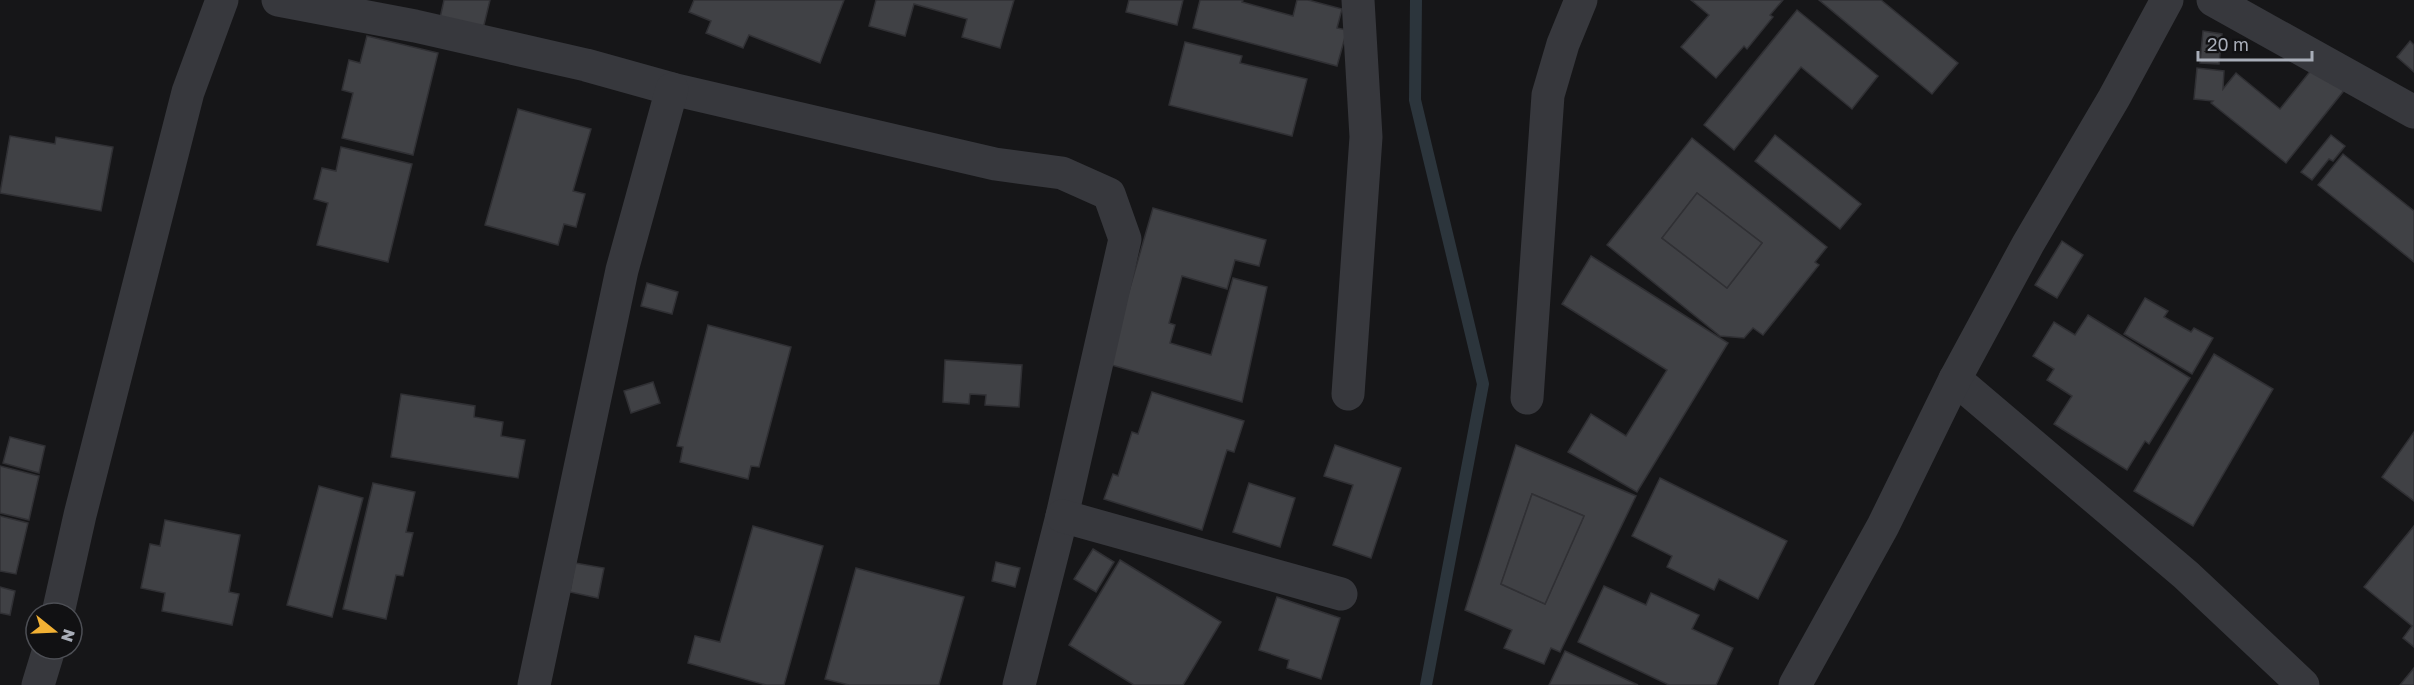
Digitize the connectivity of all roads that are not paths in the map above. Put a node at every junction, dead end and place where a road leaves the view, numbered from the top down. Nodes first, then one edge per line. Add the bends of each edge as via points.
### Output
1 (222, 0) edge
2 (278, 0) edge
3 (1358, 0) edge
4 (1581, 0) edge
5 (2167, 0) edge
6 (2213, 0) edge
7 (672, 89) junction
8 (2414, 112) edge
9 (1955, 380) junction
10 (1348, 394) dead end
11 (1527, 398) dead end
12 (1062, 516) junction
13 (1341, 594) dead end
14 (61, 601) edge
15 (45, 661) edge
16 (38, 685) edge
17 (534, 685) edge
18 (1019, 685) edge
19 (1795, 685) edge
20 (2303, 685) edge

1 - 14 street via 188,92
2 - 7 street via 415,26
3 - 10 street via 1366,137
4 - 11 street via 1548,95
5 - 9 street
6 - 8 street
7 - 12 street via 995,164 1062,173 1109,194 1125,239
7 - 17 street via 622,270
9 - 19 street via 1883,526
9 - 20 street via 2186,575
12 - 13 street
12 - 18 street
15 - 16 street

